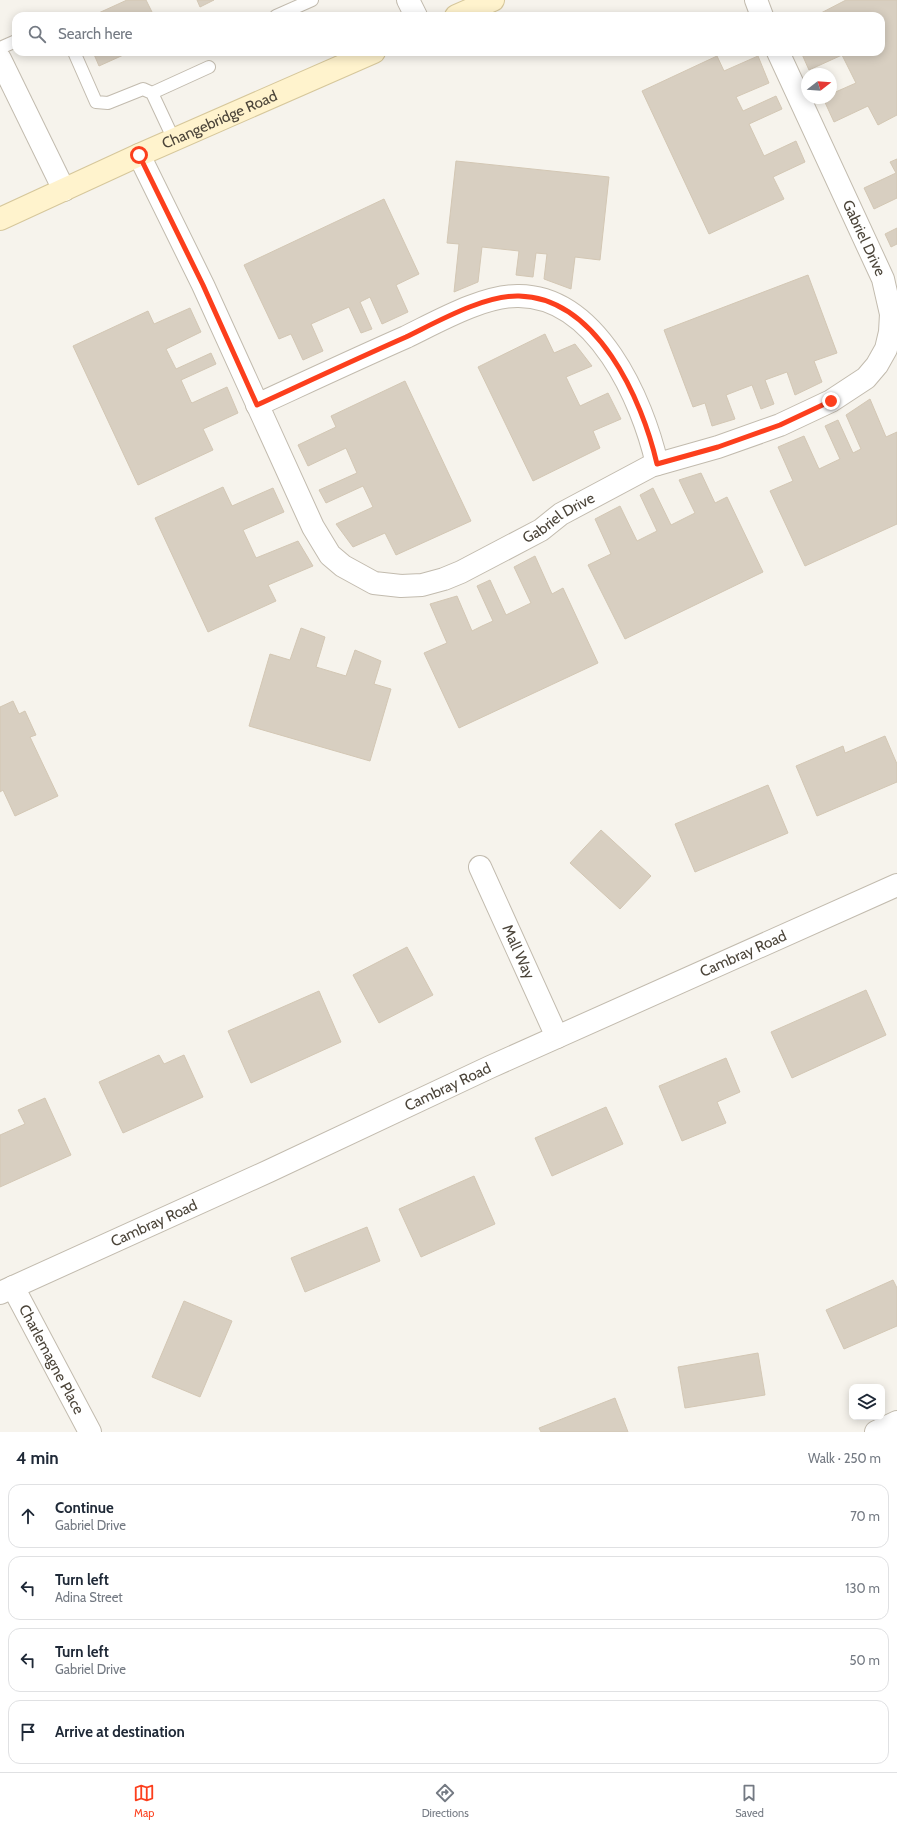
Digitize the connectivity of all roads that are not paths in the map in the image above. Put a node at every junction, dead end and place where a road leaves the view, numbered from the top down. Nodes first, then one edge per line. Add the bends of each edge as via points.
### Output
1 (312, 0) edge
2 (408, 0) edge
3 (493, 0) edge
4 (756, 0) edge
5 (285, 12) edge
6 (414, 12) edge
7 (465, 12) edge
8 (760, 12) edge
9 (12, 43) edge
10 (0, 48) edge
11 (76, 56) edge
12 (365, 56) edge
13 (780, 56) edge
14 (0, 58) edge
15 (209, 67) dead end
16 (152, 93) junction
17 (174, 140) junction
18 (139, 155) junction
19 (64, 190) junction
20 (0, 219) edge
21 (257, 405) junction
22 (657, 464) junction
23 (480, 867) dead end
24 (897, 885) edge
25 (557, 1037) junction
26 (7, 1290) edge
27 (897, 1422) edge
28 (90, 1432) edge
29 (876, 1432) edge

1 - 5 lane
2 - 6 street
3 - 7 main road
4 - 8 street
9 - 10 lane
11 - 16 lane via 96,102 108,104 143,89
12 - 17 main road, Changebridge Road
13 - 22 street, Gabriel Drive via 883,279 891,314 886,349 866,378 831,401 780,425 718,447
14 - 19 street
15 - 16 lane
16 - 17 lane
17 - 18 main road, Changebridge Road
18 - 19 main road, Changebridge Road
18 - 21 street, Gabriel Drive via 203,285
19 - 20 main road, Changebridge Road
21 - 22 street via 463,310 501,297 536,298 560,307 584,322 606,350 641,412
21 - 22 street, Gabriel Drive via 313,527 330,555 343,566 374,583 422,585 444,579 541,530 561,514
23 - 25 street, Mall Way
24 - 25 street, Cambray Road
25 - 26 street, Cambray Road
26 - 28 street, Charlemagne Place
27 - 29 street

